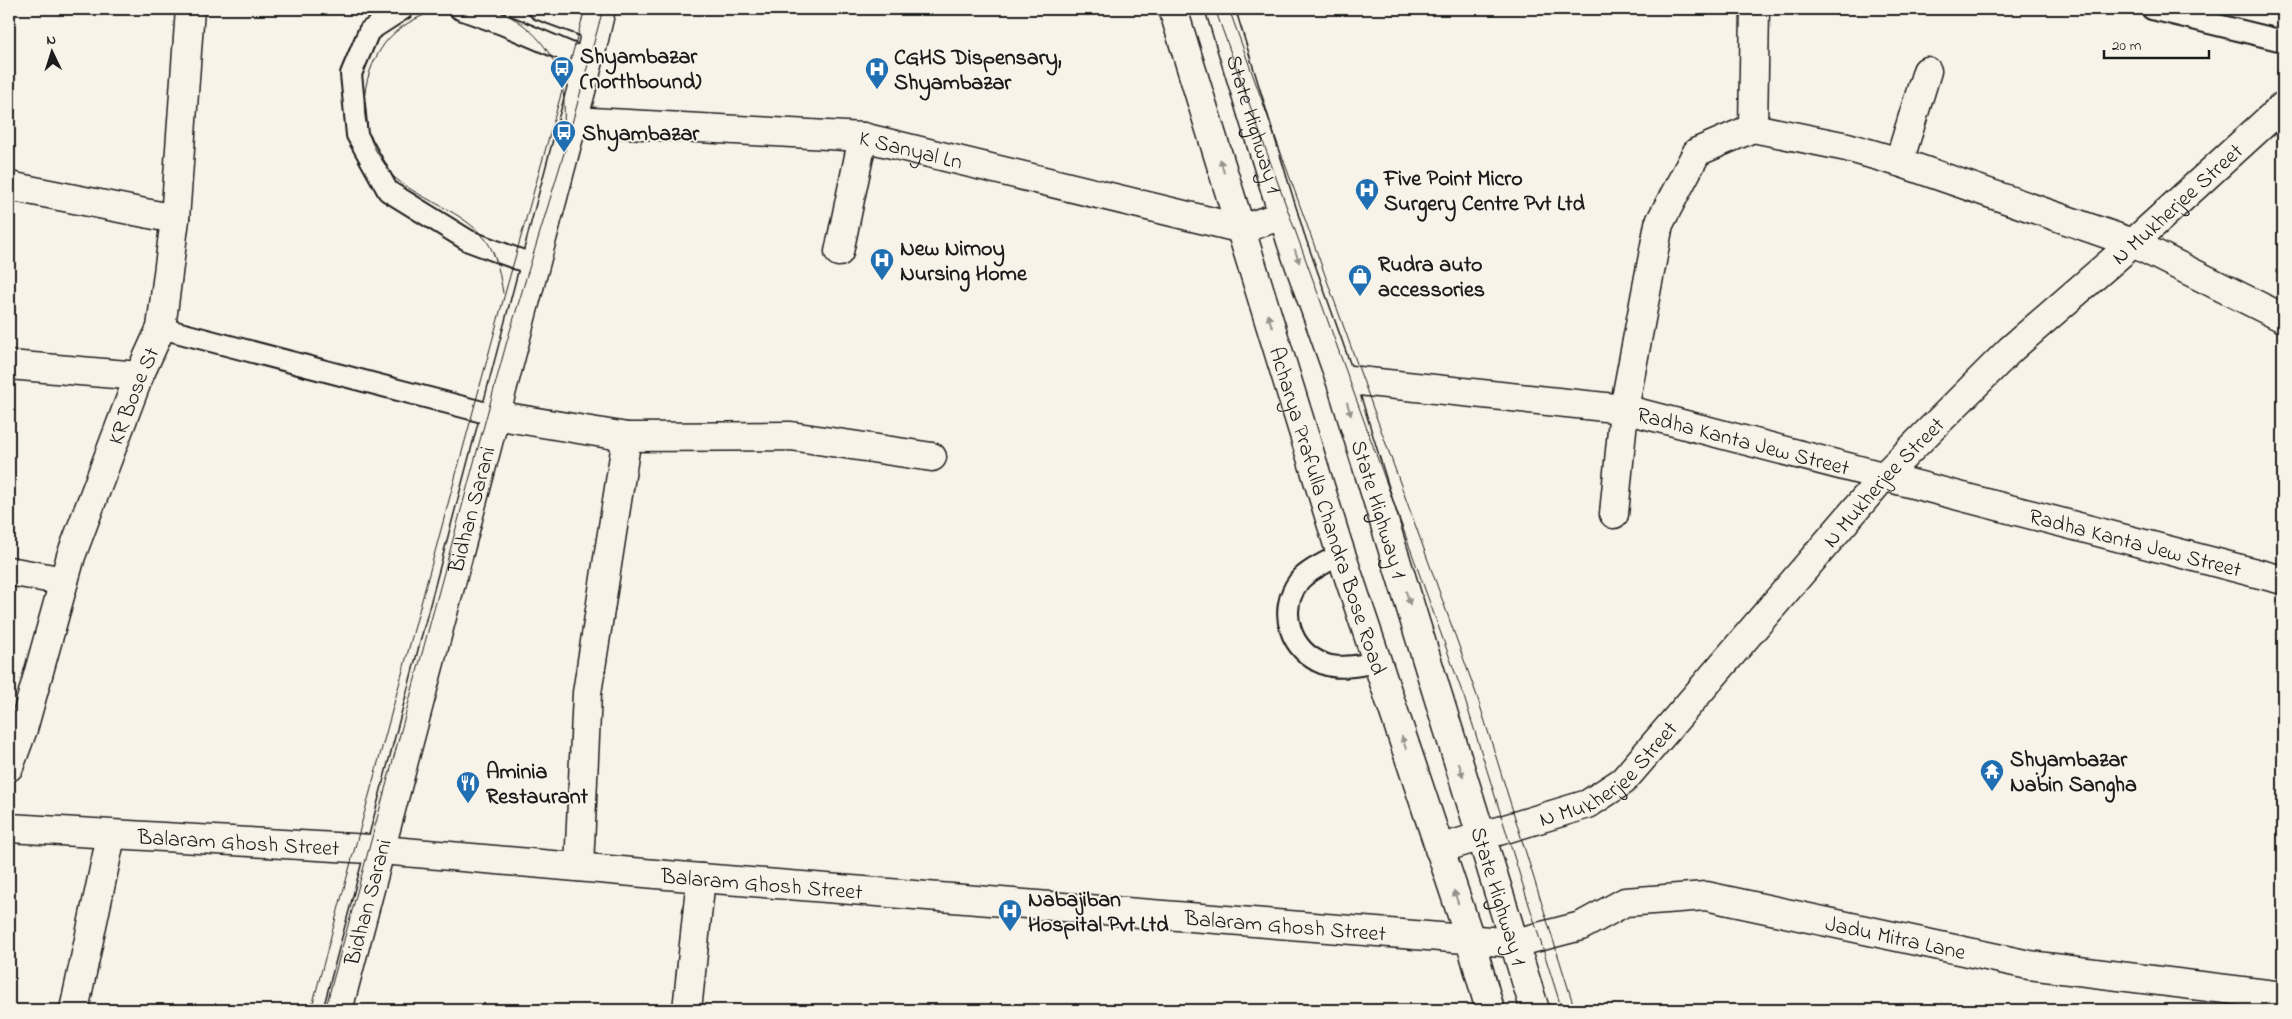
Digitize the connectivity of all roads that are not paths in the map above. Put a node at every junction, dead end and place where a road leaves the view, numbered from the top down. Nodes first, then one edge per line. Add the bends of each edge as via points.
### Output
1 (190, 9) edge
2 (402, 9) edge
3 (460, 9) edge
4 (539, 9) edge
5 (1173, 9) edge
6 (1220, 9) edge
7 (1755, 9) edge
8 (2152, 9) edge
9 (598, 19) edge
10 (2283, 41) edge
11 (589, 61) junction
12 (1927, 71) dead end
13 (2283, 106) edge
14 (572, 121) junction
15 (1753, 128) junction
16 (863, 137) junction
17 (1899, 162) junction
18 (10, 186) edge
19 (1283, 214) junction
20 (175, 220) junction
21 (1242, 229) junction
22 (2133, 243) junction
23 (839, 252) dead end
24 (534, 264) junction
25 (2283, 318) edge
26 (161, 328) junction
27 (9, 365) edge
28 (139, 376) junction
29 (1340, 379) junction
30 (1624, 409) junction
31 (494, 415) junction
32 (627, 437) junction
33 (932, 457) dead end
34 (1884, 476) junction
35 (1614, 514) dead end
36 (1341, 554) junction
37 (9, 571) edge
38 (2283, 580) edge
39 (64, 581) junction
40 (1377, 662) junction
41 (9, 766) edge
42 (9, 828) edge
43 (1482, 835) junction
44 (111, 836) junction
45 (1440, 848) junction
46 (381, 850) junction
47 (579, 868) junction
48 (701, 878) junction
49 (1470, 939) junction
50 (1515, 942) junction
51 (2283, 996) edge
52 (74, 1010) edge
53 (338, 1010) edge
54 (687, 1010) edge
55 (1490, 1010) edge
56 (1535, 1010) edge

1 - 20 street, KR Bose St
2 - 24 lane via 370,30 351,74 357,135 388,191 469,241
3 - 11 lane
4 - 9 lane
21 -> 5 street, Acharya Prafulla Chandra Bose Road
6 - 19 street, State Highway 1
7 - 15 street
8 - 10 lane
9 - 11 street, Bidhan Sarani
11 - 14 street, Bidhan Sarani
12 - 17 street
13 - 22 street, N Mukherjee Street
14 - 16 street, K Sanyal Ln
14 - 24 street, Bidhan Sarani
15 - 17 street via 1847,147
15 - 30 street via 1697,152 1659,224
16 - 21 street, K Sanyal Ln
16 - 23 street
17 - 22 street
18 - 20 street
19 - 21 street
19 -> 29 street, State Highway 1
20 - 26 street, KR Bose St
36 -> 21 street, Acharya Prafulla Chandra Bose Road
22 - 25 street
22 - 34 street, N Mukherjee Street via 2012,349
24 - 31 street, Bidhan Sarani
26 - 28 street, KR Bose St
26 - 31 lane
27 - 28 street
28 - 39 street, KR Bose St
29 - 30 street, Radha Kanta Jew Street
29 -> 43 street, State Highway 1
30 - 34 street, Radha Kanta Jew Street
30 - 35 street
31 - 32 street
31 - 46 street, Bidhan Sarani
32 - 33 street via 791,436
32 - 47 street via 587,693
34 - 38 street, Radha Kanta Jew Street
34 - 43 street, N Mukherjee Street via 1623,781 1588,804
36 - 40 street, Acharya Prafulla Chandra Bose Road
36 - 40 lane via 1300,581 1288,606 1290,632 1302,652 1325,664 1354,666
37 - 39 street
39 - 41 street, KR Bose St via 23,729
45 -> 40 street, Acharya Prafulla Chandra Bose Road
42 - 44 street, Balaram Ghosh Street
43 - 45 street, N Mukherjee Street
43 - 50 street, State Highway 1
44 - 46 street, Balaram Ghosh Street
44 - 52 street
49 -> 45 street, Acharya Prafulla Chandra Bose Road
46 - 47 street, Balaram Ghosh Street
46 - 53 street, Bidhan Sarani
47 - 48 street, Balaram Ghosh Street
48 - 49 street, Balaram Ghosh Street
48 - 54 street
49 - 50 street, Balaram Ghosh Street
49 - 55 street, Acharya Prafulla Chandra Bose Road
50 - 51 street, Jadu Mitra Lane via 1581,926 1625,902 1706,896 2029,965
50 - 56 street, State Highway 1

